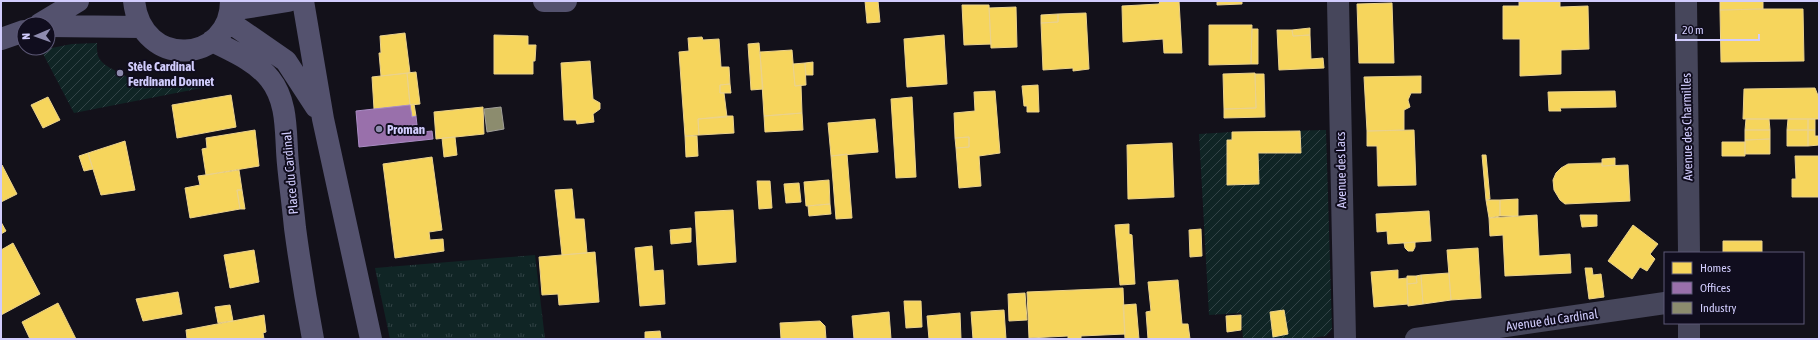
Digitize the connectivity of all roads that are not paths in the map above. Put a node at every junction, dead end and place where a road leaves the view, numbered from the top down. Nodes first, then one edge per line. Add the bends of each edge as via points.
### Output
1 (78, 1) edge
2 (134, 1) edge
3 (288, 1) edge
4 (303, 1) edge
5 (544, 1) edge
6 (566, 1) edge
7 (1338, 1) edge
8 (1686, 1) edge
9 (230, 11) edge
10 (53, 16) edge
11 (56, 26) edge
12 (141, 27) junction
13 (16, 34) edge
14 (1, 39) edge
15 (212, 41) junction
16 (323, 119) junction
17 (1689, 252) edge
18 (1664, 303) edge
19 (1689, 324) edge
20 (313, 339) edge
21 (371, 339) edge
22 (1345, 339) edge
23 (1416, 339) edge
24 (1690, 339) edge

1 - 10 street
2 - 12 street
3 - 9 street
4 - 16 street
5 - 6 street
7 - 22 street, Avenue des Lacs
8 - 17 street, Avenue des Charmilles
9 - 15 street via 221,32
9 - 16 street via 286,61
11 - 12 street
12 - 15 street via 161,46 174,50 194,49
13 - 14 street
15 - 20 street, Place du Cardinal via 241,55 254,65 270,79 279,94 285,123 303,287
16 - 21 street
18 - 23 street, Avenue du Cardinal
19 - 24 street

